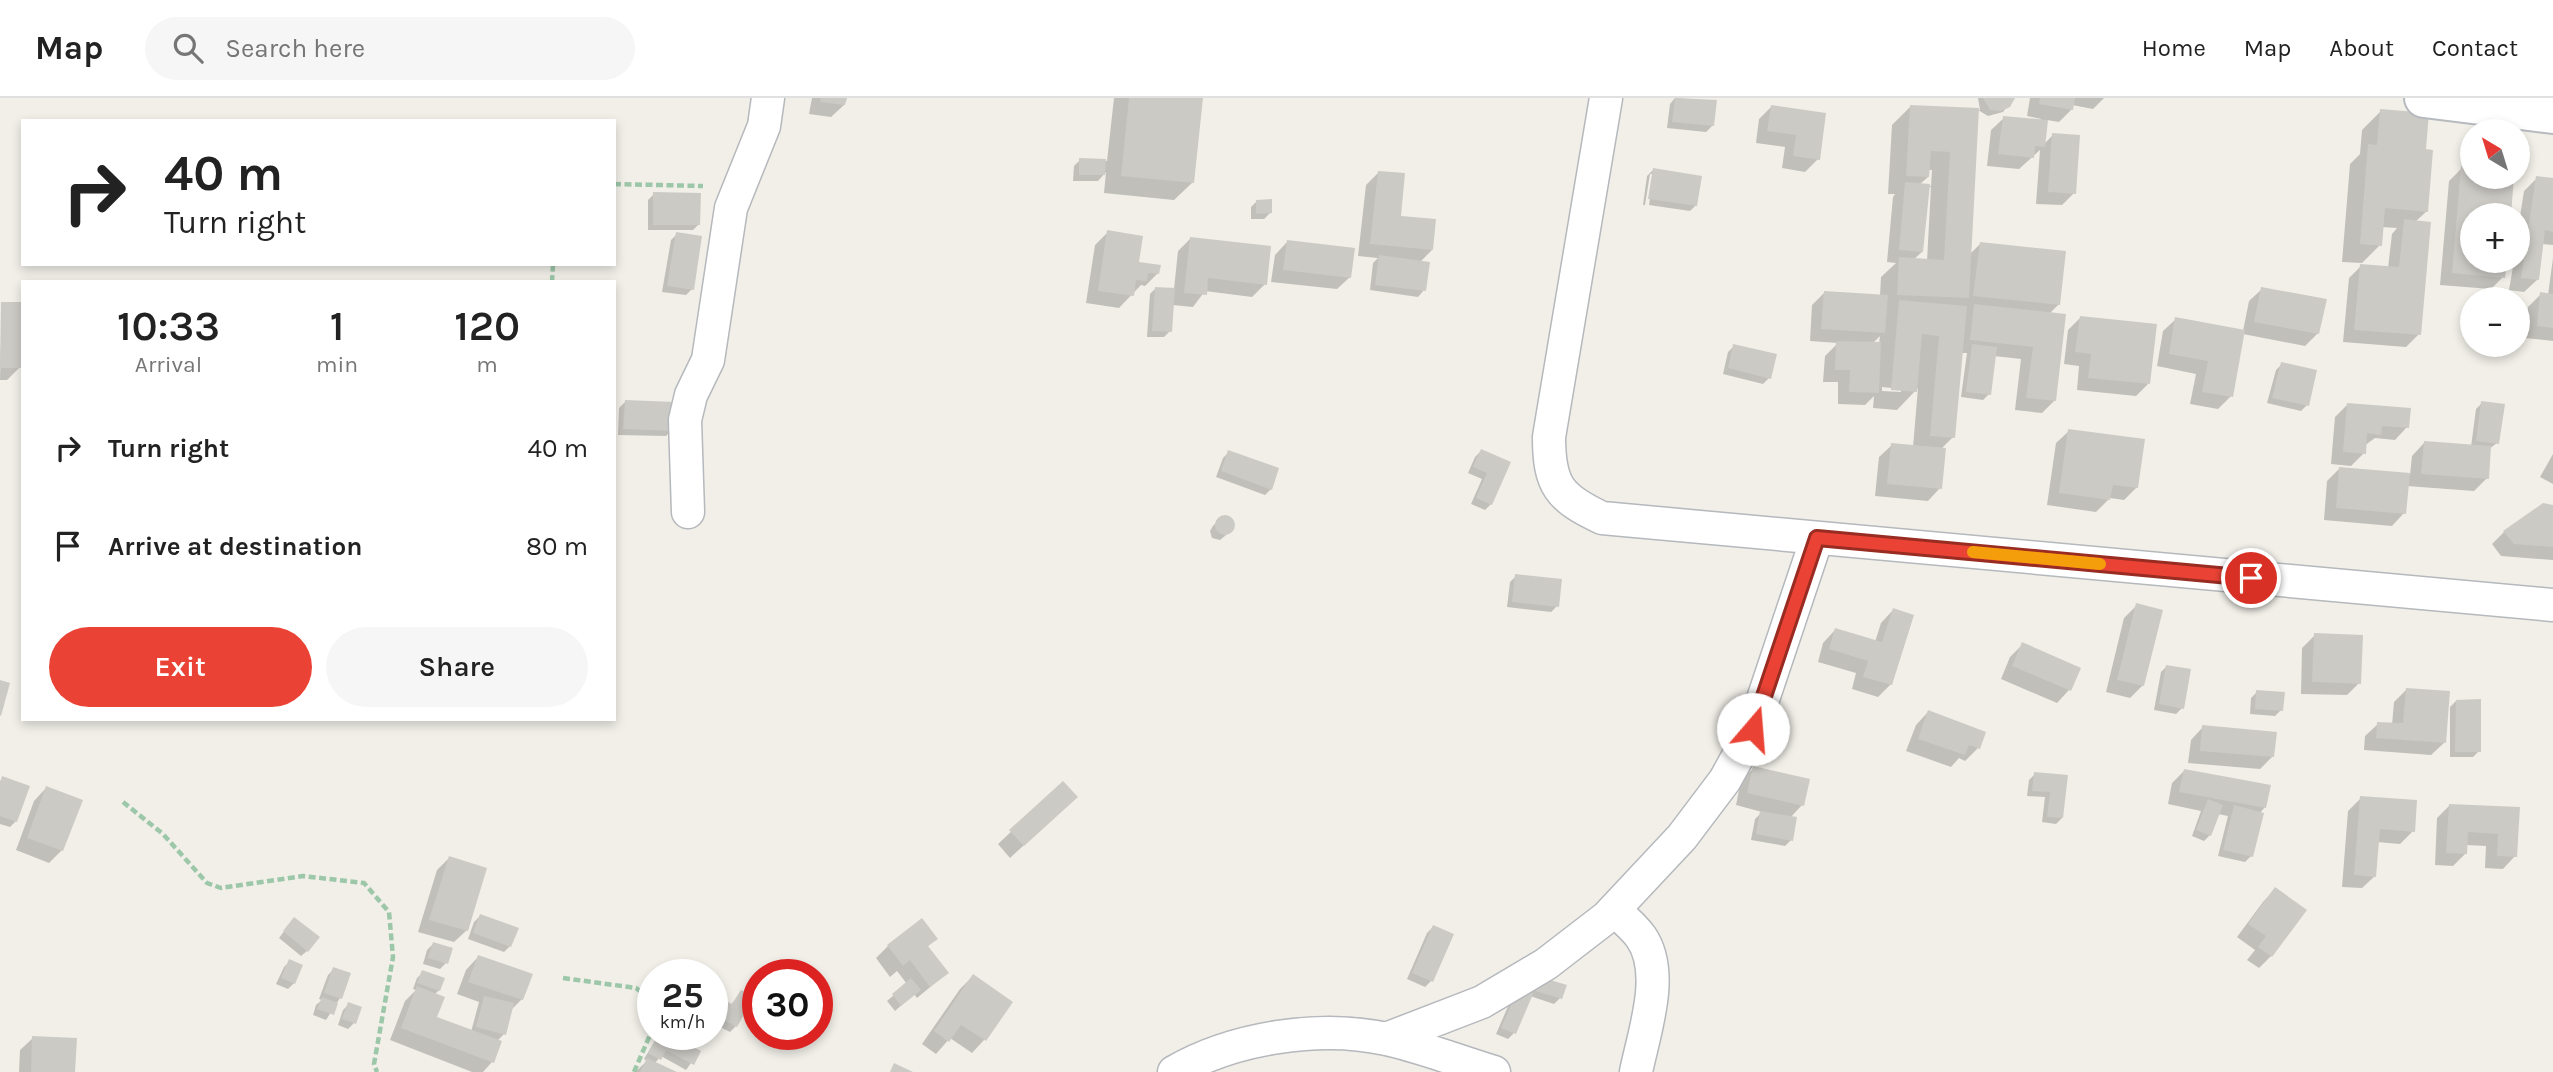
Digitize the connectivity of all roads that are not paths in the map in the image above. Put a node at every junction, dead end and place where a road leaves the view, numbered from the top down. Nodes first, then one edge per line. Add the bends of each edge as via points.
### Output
1 (768, 98) edge
2 (1606, 98) edge
3 (2424, 98) edge
4 (2553, 114) edge
5 (688, 512) dead end
6 (1817, 538) junction
7 (2553, 605) edge
8 (1614, 910) junction
9 (1386, 1039) junction
10 (1174, 1072) edge
11 (1494, 1072) edge
12 (1636, 1072) edge

1 - 5 street via 764,126 731,208 708,360 685,420
2 - 6 street via 1549,437 1549,464 1557,486 1575,506 1602,518
3 - 4 main road
6 - 7 street
6 - 8 street via 1753,729 1725,780 1682,837
8 - 9 street via 1546,964 1482,1002
8 - 12 street via 1641,937 1652,958 1654,982
9 - 10 street via 1339,1032 1265,1037
9 - 11 street

